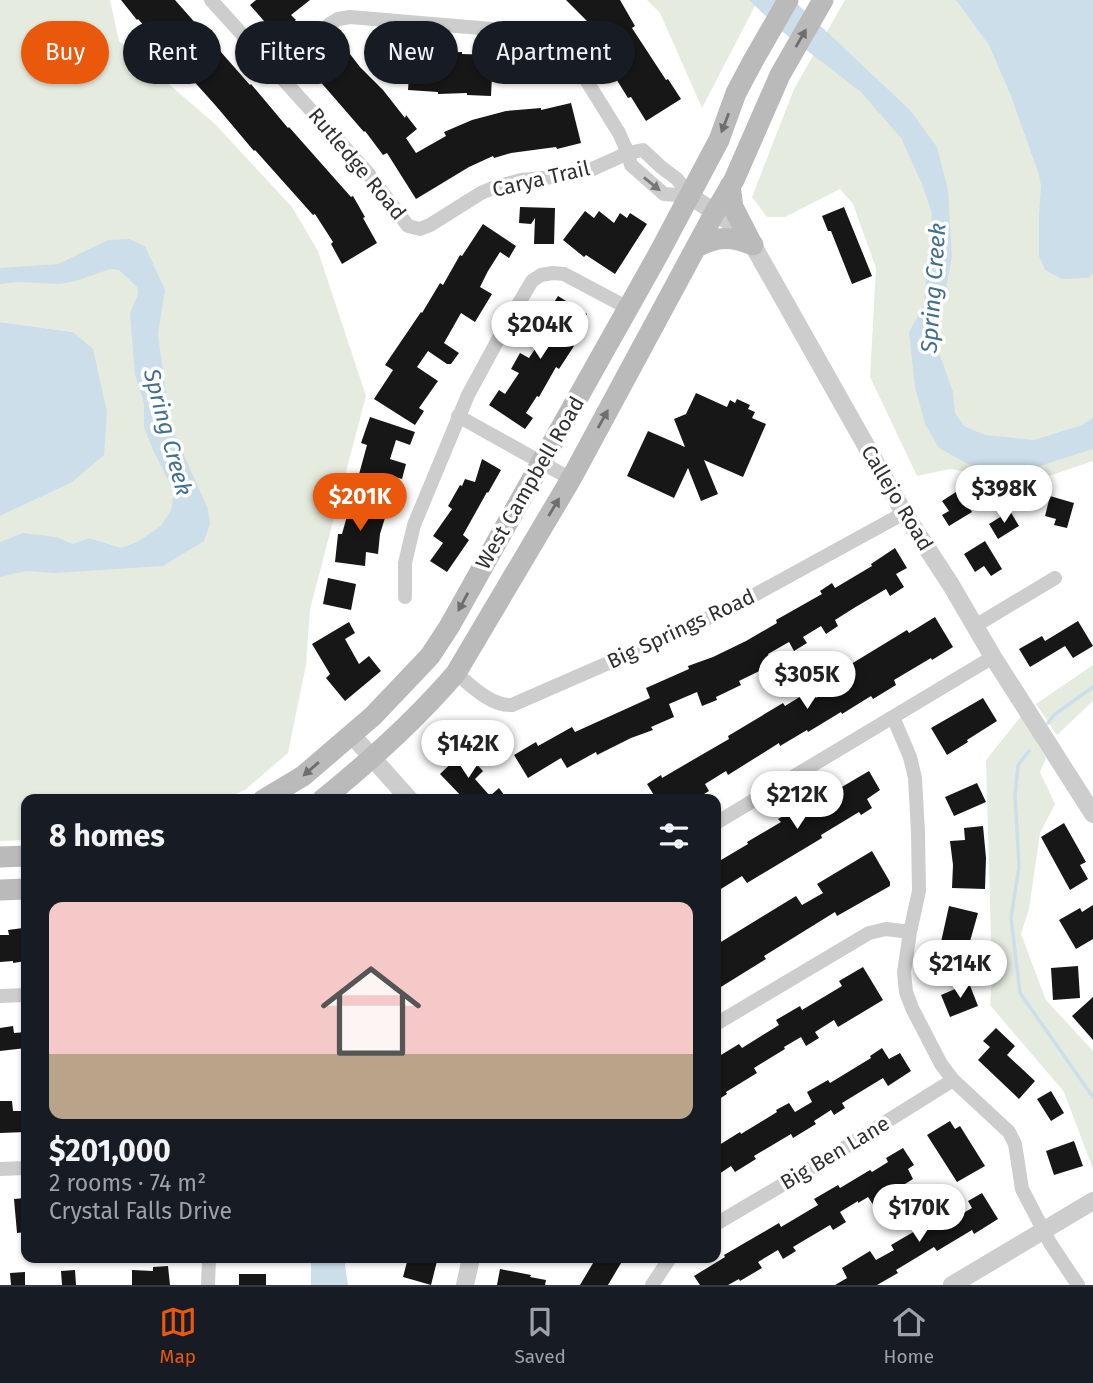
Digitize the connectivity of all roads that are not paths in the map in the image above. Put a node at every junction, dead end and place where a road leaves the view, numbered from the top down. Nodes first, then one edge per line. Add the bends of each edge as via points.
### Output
1 (212, 0) edge
2 (788, 0) edge
3 (823, 0) edge
4 (335, 21) edge
5 (235, 25) edge
6 (289, 84) edge
7 (628, 153) junction
8 (730, 186) junction
9 (690, 197) junction
10 (715, 212) junction
11 (420, 229) joint
12 (751, 243) junction
13 (697, 247) junction
14 (628, 308) junction
15 (458, 416) junction
16 (542, 462) junction
17 (570, 479) junction
18 (904, 513) junction
19 (1055, 579) dead end
20 (405, 597) dead end
21 (975, 626) junction
22 (993, 657) junction
23 (456, 673) junction
24 (893, 717) junction
25 (351, 734) junction
26 (372, 758) junction
27 (273, 794) edge
28 (329, 794) edge
29 (405, 794) edge
30 (1091, 805) edge
31 (721, 820) edge
32 (21, 856) edge
33 (0, 857) edge
34 (21, 889) edge
35 (0, 890) edge
36 (910, 932) junction
37 (21, 995) edge
38 (0, 996) edge
39 (721, 1021) edge
40 (953, 1080) junction
41 (21, 1168) edge
42 (0, 1169) edge
43 (1093, 1201) edge
44 (721, 1221) edge
45 (1043, 1231) junction
46 (209, 1263) edge
47 (470, 1263) edge
48 (667, 1263) edge
49 (208, 1285) edge
50 (465, 1285) edge
51 (652, 1285) edge
52 (952, 1285) edge
53 (1078, 1285) edge

1 - 5 street, Rutledge Road
2 -> 9 main road, West Campbell Road via 736,93
8 -> 3 main road, West Campbell Road via 780,75
4 - 7 street, Callejo Road via 349,17 559,37
6 - 11 street, Rutledge Road via 408,226
7 - 9 street, Callejo Road via 631,165 664,194
7 - 11 street, Carya Trail via 588,171 492,188
8 - 10 main road, West Campbell Road
8 - 12 main road via 733,207
9 - 10 street, Callejo Road
9 - 14 main road, West Campbell Road
10 - 12 street, Callejo Road
10 - 13 main road, West Campbell Road
12 - 13 main road via 724,237
12 - 18 street, Callejo Road
17 -> 13 main road, West Campbell Road
14 - 15 street via 564,274 541,275 525,291
14 - 16 main road, West Campbell Road
15 - 16 street
15 - 20 street via 414,525 405,563
16 - 17 street
16 -> 25 main road, West Campbell Road via 430,656
23 -> 17 main road, West Campbell Road
18 - 21 street, Callejo Road
18 - 23 street, Big Springs Road via 749,598 512,705 494,702
19 - 21 street
21 - 22 street, Callejo Road
22 - 24 street
22 - 30 street, Callejo Road
23 - 26 main road, West Campbell Road
24 - 31 street
24 - 36 street via 915,778 919,891
25 - 26 street
25 -> 27 main road, West Campbell Road via 303,776
26 - 28 main road, West Campbell Road
26 - 29 street
32 - 33 main road
34 - 35 main road
36 - 39 street via 886,929 869,933
36 - 40 street via 906,992 928,1042
37 - 38 street
40 - 44 street, Big Ben Lane
40 - 45 street via 1009,1132 1022,1189
41 - 42 street
43 - 45 street
45 - 52 street
45 - 53 street
46 - 49 street
47 - 50 street
48 - 51 street

